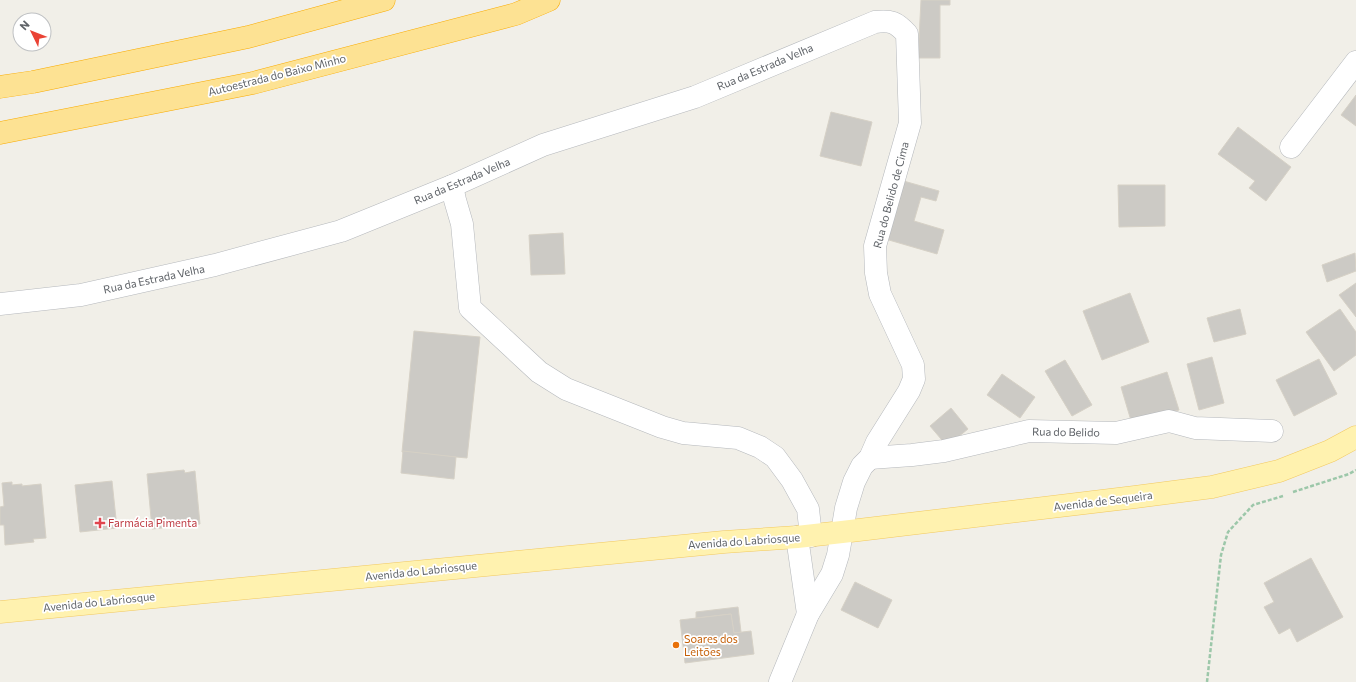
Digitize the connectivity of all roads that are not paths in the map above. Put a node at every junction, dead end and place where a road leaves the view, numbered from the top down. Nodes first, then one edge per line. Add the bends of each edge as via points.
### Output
1 (384, 0) edge
2 (549, 0) edge
3 (907, 34) joint
4 (1356, 62) edge
5 (0, 87) edge
6 (0, 133) edge
7 (1291, 147) dead end
8 (452, 186) junction
9 (0, 304) edge
10 (1272, 431) dead end
11 (1356, 437) edge
12 (870, 458) junction
13 (842, 532) junction
14 (804, 537) junction
15 (0, 612) edge
16 (808, 614) junction
17 (780, 682) edge

1 - 5 highway via 248,37
2 - 6 highway, Autoestrada do Baixo Minho via 516,14 253,83
3 - 8 street, Rua da Estrada Velha via 899,25 887,21 875,22 695,97 543,145
3 - 12 street, Rua do Belido de Cima via 910,123 875,246 880,294 913,365 914,379
4 - 7 street
8 - 9 street, Rua da Estrada Velha via 341,231 216,266 81,295
8 - 14 street via 462,224 470,308 479,317 539,372 566,389 662,427 683,433 738,438 776,457 808,509
10 - 12 street, Rua do Belido via 1195,428 1169,422 1116,433 1029,431 944,450
11 - 13 main road, Avenida de Sequeira via 1330,451 1278,471 1212,487
12 - 13 street via 862,466 854,482
13 - 14 main road, Avenida do Labriosque
13 - 16 street via 832,574
14 - 15 main road, Avenida do Labriosque via 724,542
14 - 16 street
16 - 17 street

